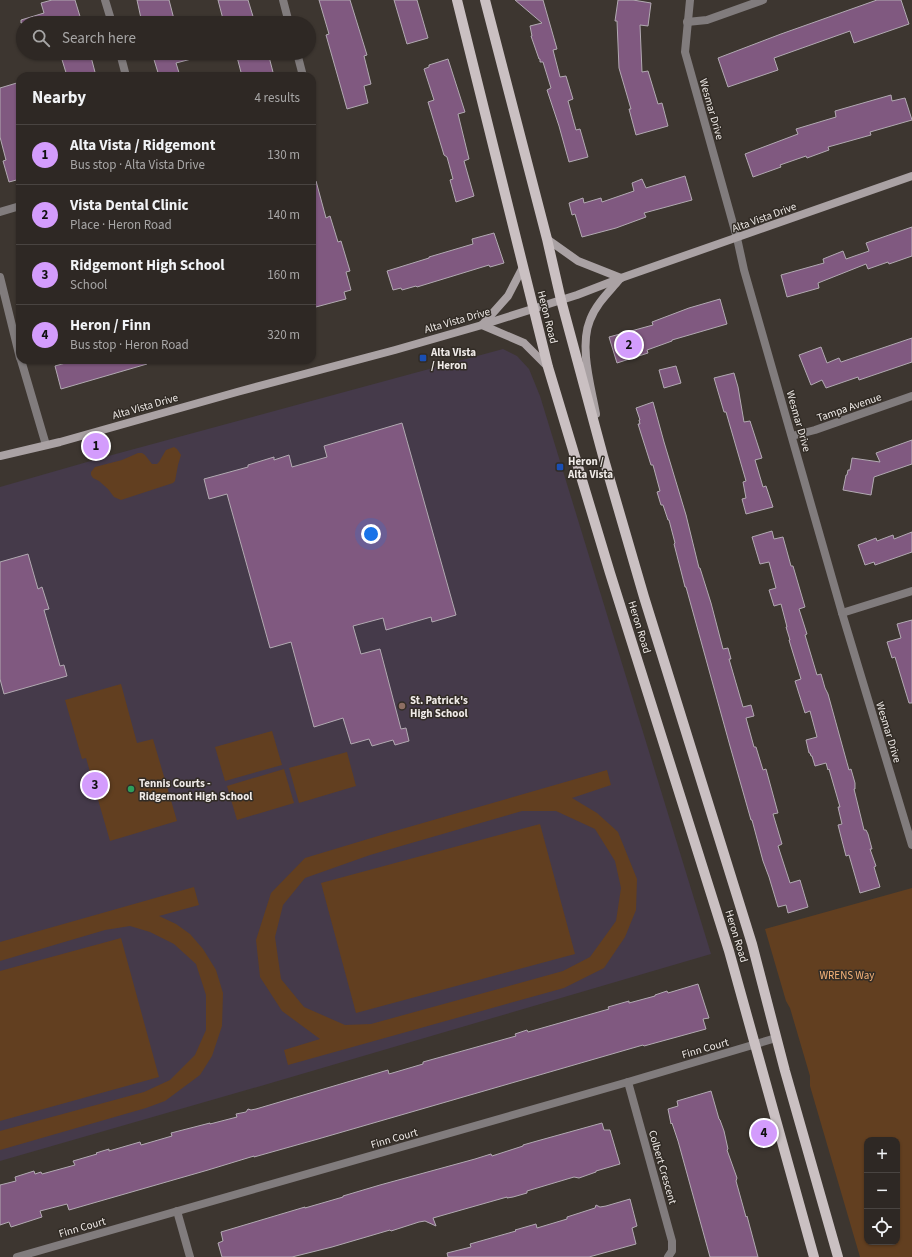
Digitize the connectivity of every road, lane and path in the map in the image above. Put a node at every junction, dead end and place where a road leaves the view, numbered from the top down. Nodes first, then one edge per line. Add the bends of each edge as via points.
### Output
1 (105, 0) edge
2 (283, 0) edge
3 (457, 0) edge
4 (485, 0) edge
5 (690, 0) edge
6 (762, 0) edge
7 (110, 16) edge
8 (287, 16) edge
9 (687, 22) junction
10 (122, 60) edge
11 (299, 60) edge
12 (125, 72) edge
13 (302, 72) edge
14 (912, 176) edge
15 (16, 207) edge
16 (0, 212) edge
17 (737, 238) junction
18 (546, 239) junction
19 (523, 267) junction
20 (0, 276) edge
21 (621, 278) junction
22 (561, 300) junction
23 (534, 308) junction
24 (482, 325) junction
25 (16, 342) edge
26 (22, 364) edge
27 (548, 367) junction
28 (912, 396) edge
29 (792, 436) junction
30 (46, 445) junction
31 (0, 456) edge
32 (603, 456) junction
33 (912, 591) edge
34 (842, 613) junction
35 (912, 845) edge
36 (776, 1038) junction
37 (755, 1045) junction
38 (628, 1082) junction
39 (177, 1211) junction
40 (17, 1257) edge
41 (190, 1257) edge
42 (668, 1257) edge
43 (814, 1257) edge
44 (838, 1257) edge

1 - 7 street
2 - 8 street
3 - 19 main road, Heron Road
4 - 18 main road, Heron Road
5 - 9 street, Wesmar Drive
6 - 9 street via 707,20
9 - 17 street, Wesmar Drive via 685,52
10 - 12 street
11 - 13 street
14 - 17 street, Alta Vista Drive
15 - 16 street
17 - 21 street, Alta Vista Drive
17 - 29 street, Wesmar Drive
18 - 21 street via 578,261
18 - 22 main road, Heron Road
19 - 23 main road, Heron Road
19 - 24 street via 508,296
20 - 25 street
21 - 22 street, Alta Vista Drive
21 - 32 street via 601,301 590,320 586,338 586,358
22 - 23 street, Alta Vista Drive
22 - 32 main road, Heron Road
23 - 24 street, Alta Vista Drive
23 - 27 main road, Heron Road
24 - 27 street via 524,344
24 - 30 street, Alta Vista Drive
26 - 30 street
27 - 37 main road, Heron Road via 729,951
28 - 29 street, Tampa Avenue
29 - 34 street, Wesmar Drive
30 - 31 street, Alta Vista Drive
32 - 36 main road, Heron Road via 752,944
33 - 34 street
34 - 35 street, Wesmar Drive
36 - 37 street, Finn Court
36 - 44 main road, Heron Road
37 - 38 street, Finn Court
37 - 43 main road, Heron Road
38 - 39 street, Finn Court
38 - 42 street, Colbert Crescent via 672,1241 672,1251
39 - 40 street, Finn Court
39 - 41 street

